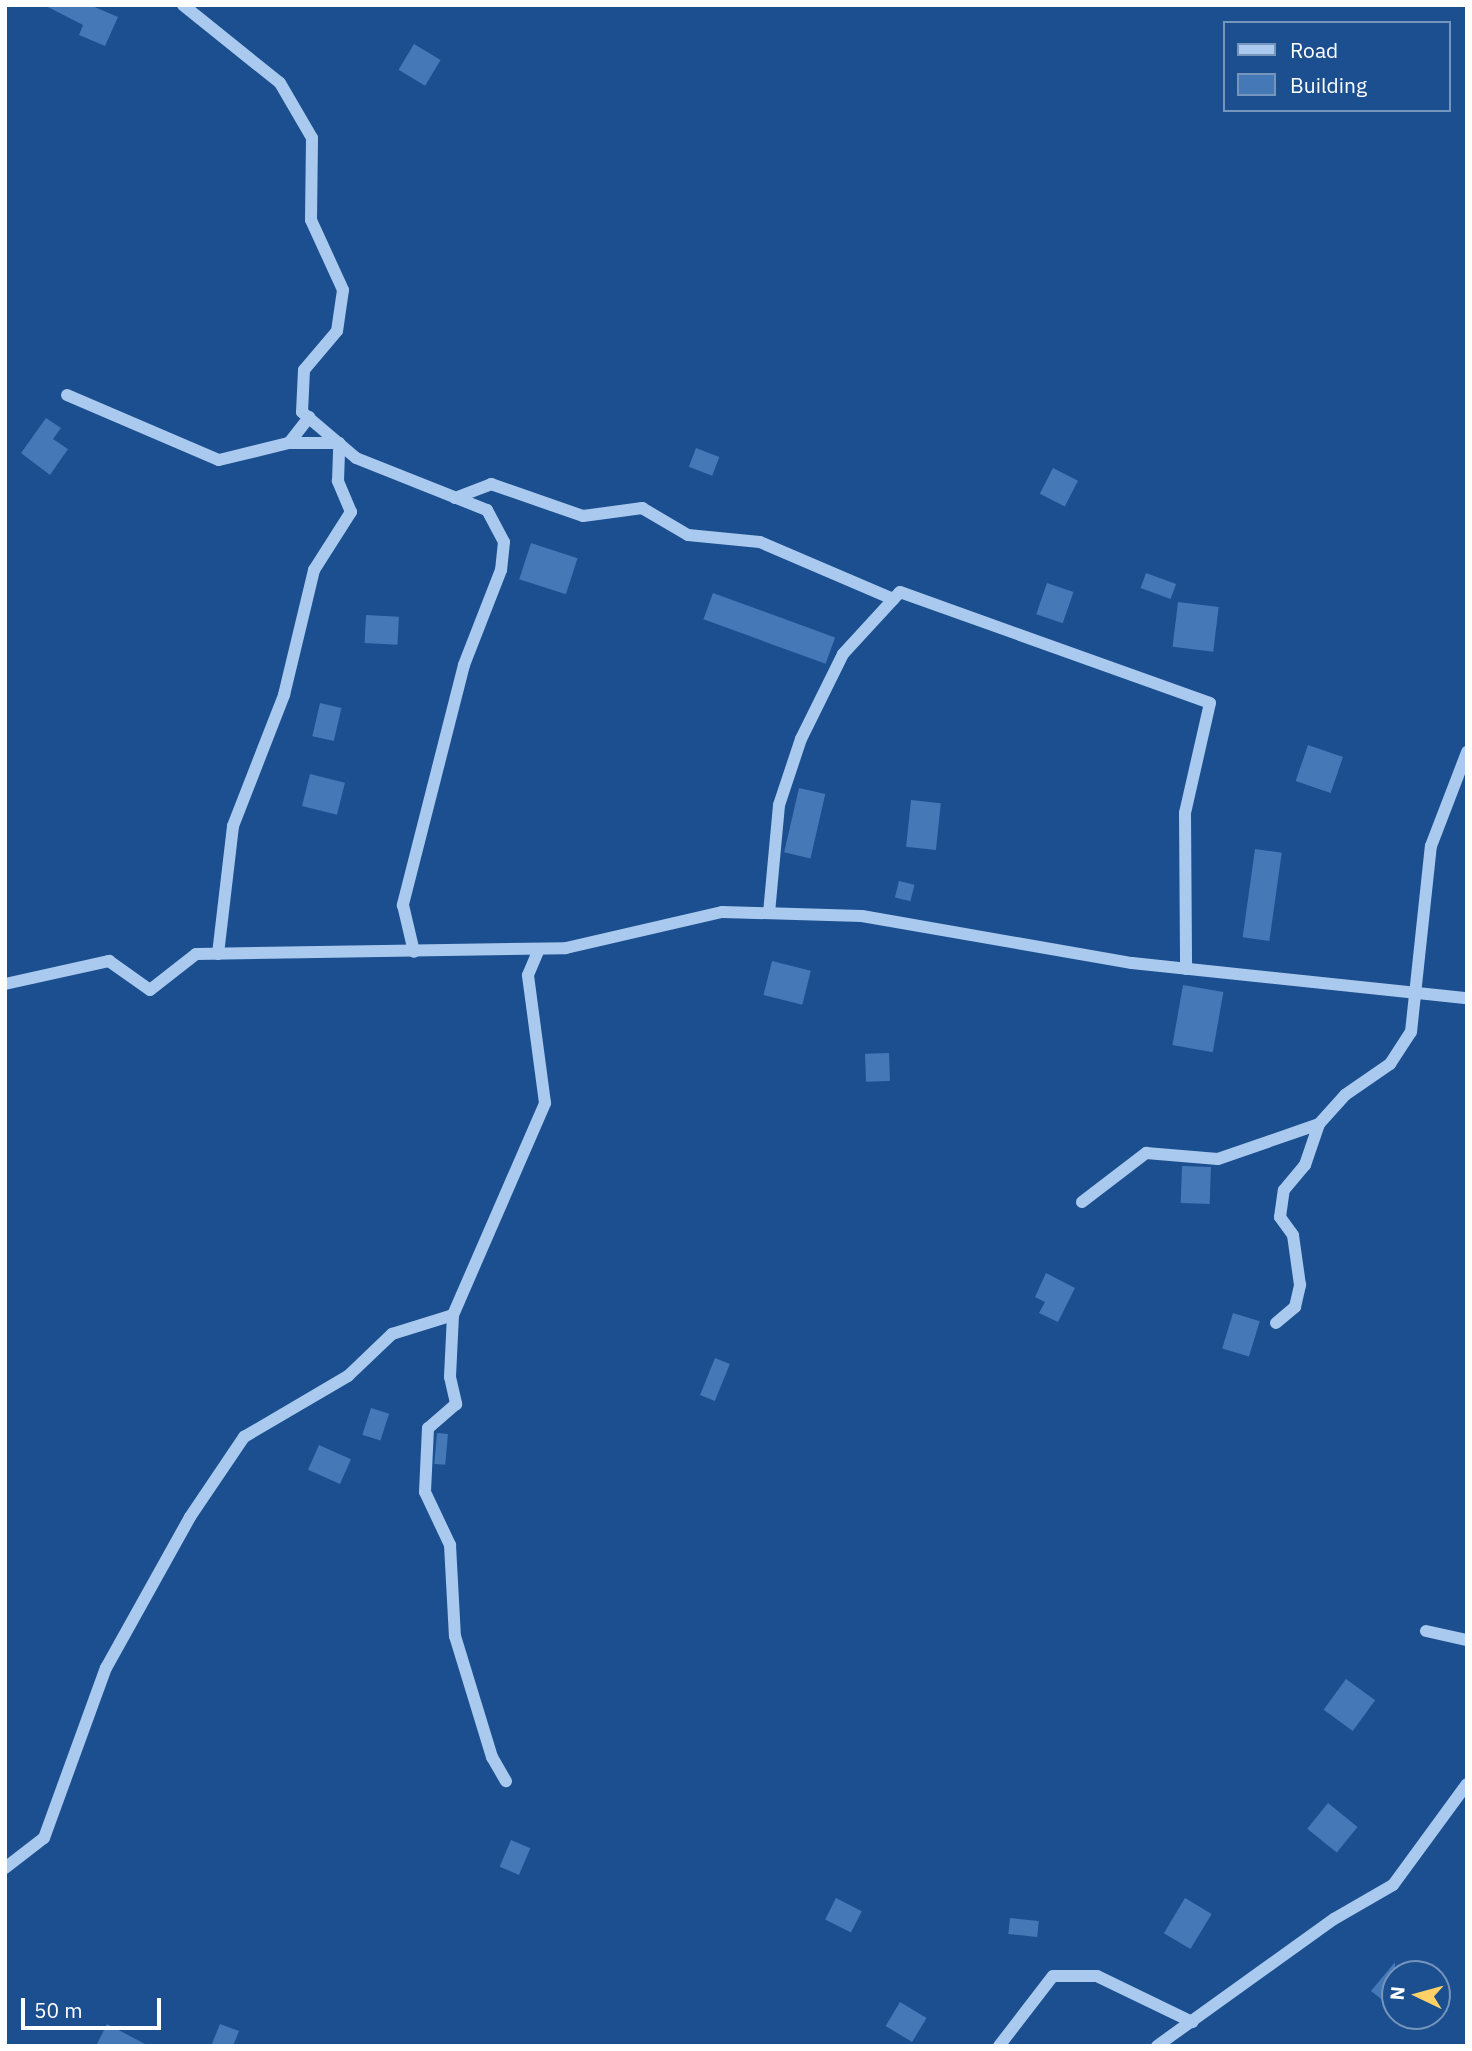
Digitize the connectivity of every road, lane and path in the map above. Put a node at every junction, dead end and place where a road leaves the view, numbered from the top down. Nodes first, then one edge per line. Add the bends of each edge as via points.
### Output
1 (183, 5) edge
2 (67, 395) dead end
3 (309, 417) junction
4 (289, 443) junction
5 (340, 443) junction
6 (455, 498) junction
7 (893, 599) junction
8 (1467, 752) edge
9 (768, 913) junction
10 (538, 948) junction
11 (414, 952) junction
12 (218, 954) junction
13 (1186, 969) junction
14 (5, 984) edge
15 (1419, 992) junction
16 (1467, 998) edge
17 (1319, 1124) junction
18 (1082, 1202) dead end
19 (453, 1315) junction
20 (1276, 1323) dead end
21 (1426, 1631) dead end
22 (1467, 1640) edge
23 (506, 1781) dead end
24 (1467, 1784) edge
25 (5, 1868) edge
26 (1192, 2022) junction
27 (999, 2046) edge
28 (1157, 2046) edge

1 - 3 street via 280,83 312,138 311,220 343,290 337,331 304,370 302,412
2 - 4 street via 219,460
3 - 4 street
3 - 5 street
4 - 5 street
5 - 6 street via 356,458
5 - 12 street via 338,481 351,512 314,570 284,695 233,826
6 - 7 street via 491,484 583,516 642,508 688,535 760,542
6 - 11 street via 487,510 504,542 501,570 464,665 403,905
7 - 9 street via 843,654 800,739 779,805
7 - 13 street via 900,592 1210,703 1185,813
8 - 15 street via 1431,846
9 - 10 street via 722,912
9 - 13 street via 862,916
10 - 11 street
10 - 19 street via 528,975 545,1103
11 - 12 street
12 - 14 street via 196,954 149,990 109,961
13 - 15 street
15 - 16 street
15 - 17 street via 1411,1032 1390,1065 1345,1095
17 - 18 street via 1218,1159 1146,1153
17 - 20 street via 1305,1166 1284,1190 1280,1217 1293,1236 1300,1285 1295,1307
19 - 23 street via 450,1377 456,1404 428,1428 425,1492 450,1545 455,1636 492,1758
19 - 25 street via 392,1334 348,1376 244,1437 190,1517 106,1668 44,1838
21 - 22 street
24 - 26 street via 1393,1885 1334,1919
26 - 27 street via 1097,1976 1053,1976
26 - 28 street

